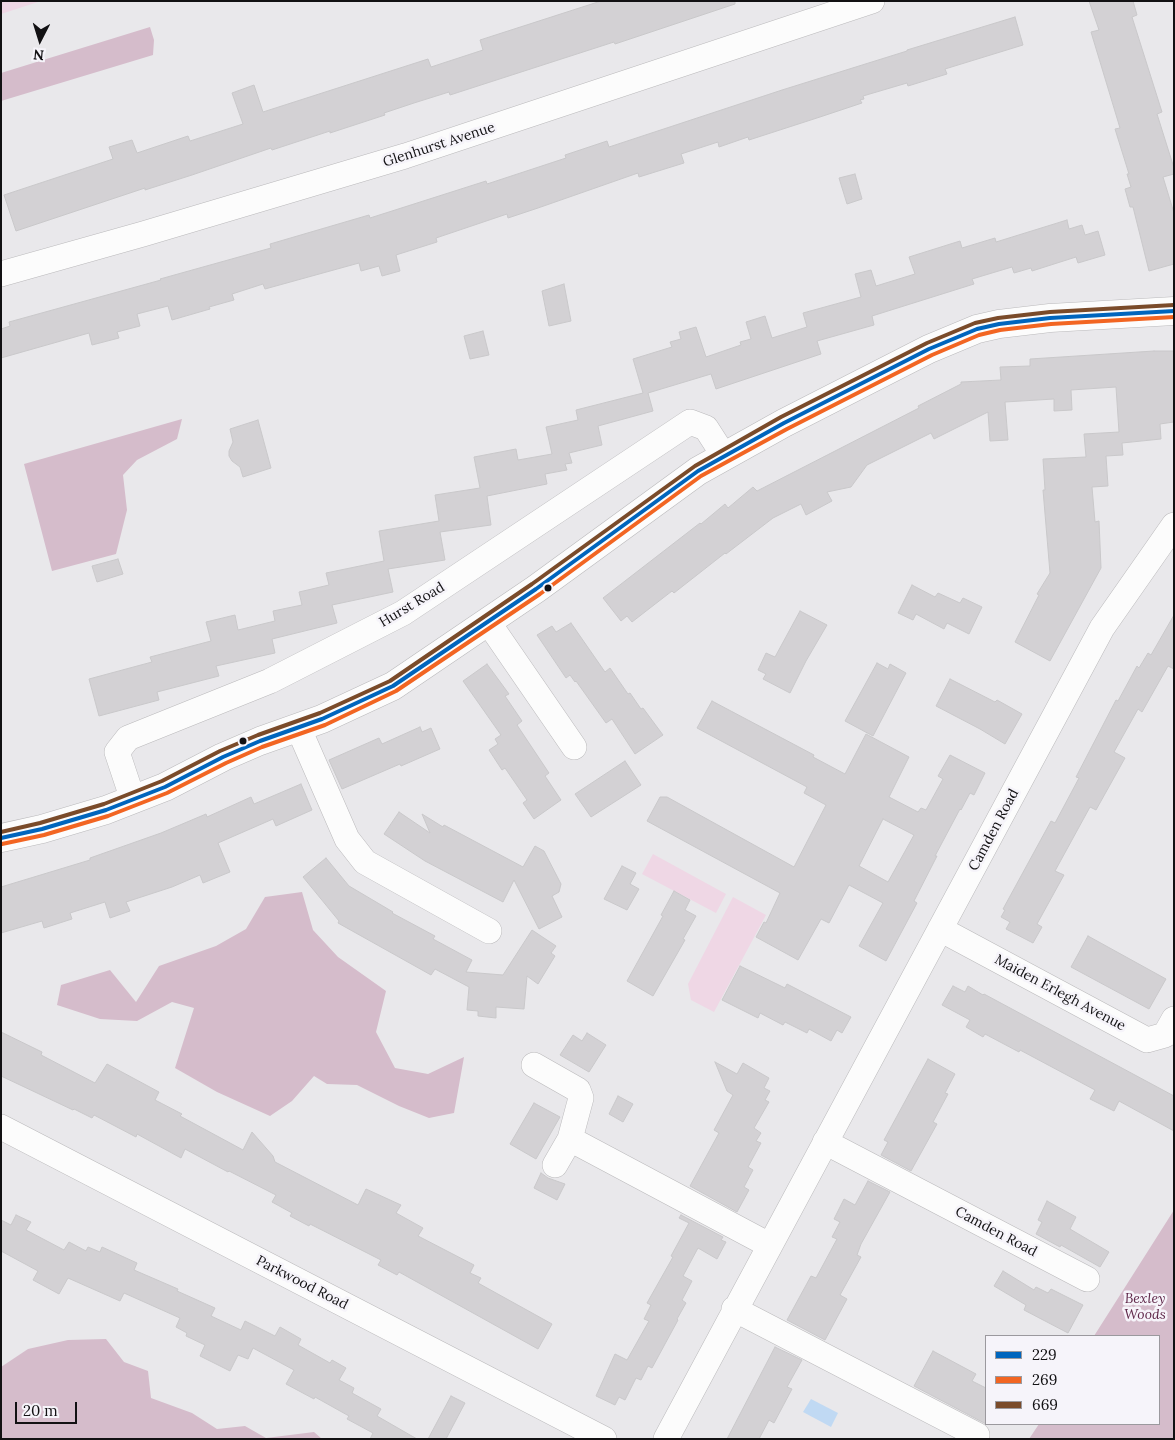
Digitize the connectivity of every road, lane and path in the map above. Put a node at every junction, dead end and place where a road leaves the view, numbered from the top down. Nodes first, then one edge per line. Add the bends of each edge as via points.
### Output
1 (872, 1) edge
2 (1, 274) edge
3 (1174, 311) edge
4 (724, 456) junction
5 (1174, 525) edge
6 (488, 622) junction
7 (298, 727) junction
8 (574, 747) dead end
9 (133, 800) junction
10 (1, 838) edge
11 (940, 929) junction
12 (489, 931) dead end
13 (1174, 1019) edge
14 (534, 1064) dead end
15 (1, 1128) edge
16 (570, 1140) junction
17 (825, 1142) junction
18 (555, 1165) dead end
19 (769, 1245) junction
20 (1087, 1279) dead end
21 (734, 1309) junction
22 (977, 1434) dead end
23 (604, 1439) edge
24 (666, 1439) edge

1 - 2 street, Glenhurst Avenue via 405,156
3 - 4 main road via 1021,320 978,329 897,364
4 - 6 main road via 680,483
4 - 9 street, Hurst Road via 706,428 690,422 403,613 270,681 128,738 117,752
5 - 11 street, Camden Road via 1102,628
6 - 7 main road via 393,686
6 - 8 street
7 - 9 main road via 223,757
7 - 12 street via 347,839 365,862
9 - 10 main road
11 - 13 street, Maiden Erlegh Avenue via 1147,1040 1165,1034
11 - 17 street, Camden Road
14 - 16 street via 578,1090 581,1098
15 - 23 street, Parkwood Road
16 - 18 street
16 - 19 street
17 - 19 street, Camden Road
17 - 20 street, Camden Road
19 - 21 street, Camden Road
21 - 22 street
21 - 24 street, Camden Road

